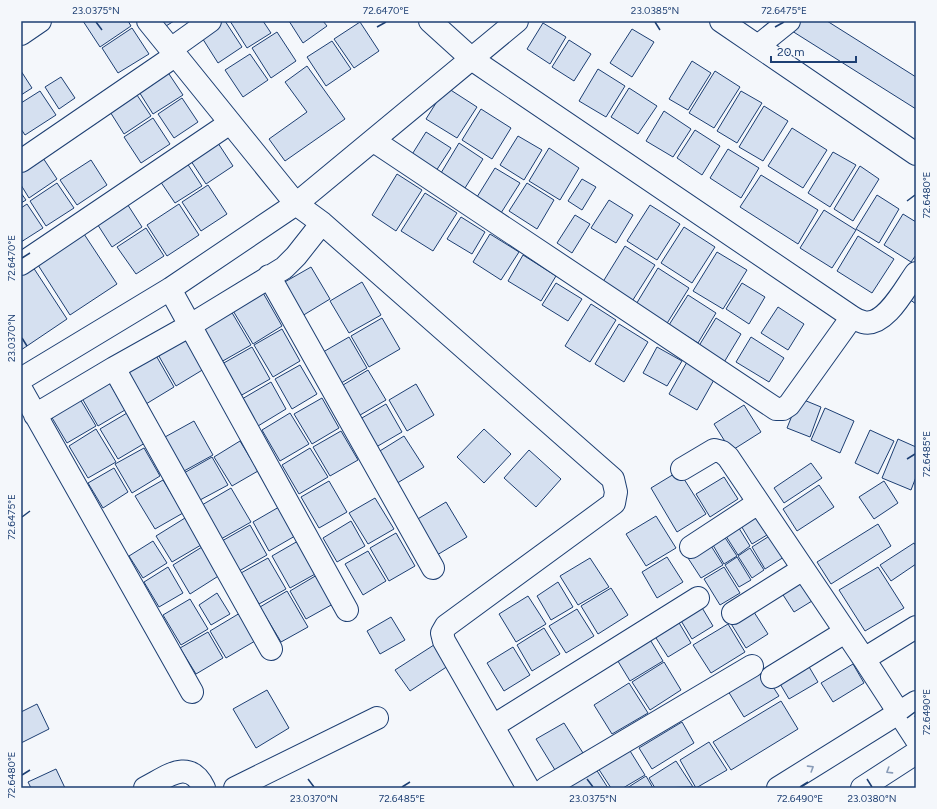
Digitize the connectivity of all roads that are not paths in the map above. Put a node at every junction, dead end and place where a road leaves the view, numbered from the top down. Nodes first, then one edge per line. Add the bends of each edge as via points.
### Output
1 (40, 21) edge
2 (148, 21) edge
3 (210, 21) edge
4 (430, 21) edge
5 (517, 21) edge
6 (721, 21) edge
7 (789, 21) edge
8 (21, 34) edge
9 (758, 46) junction
10 (173, 52) junction
11 (472, 60) junction
12 (230, 123) junction
13 (374, 141) junction
14 (916, 154) edge
15 (21, 161) edge
16 (296, 204) junction
17 (322, 223) junction
18 (21, 264) edge
19 (916, 273) edge
20 (269, 276) junction
21 (170, 289) junction
22 (852, 317) junction
23 (189, 326) junction
24 (114, 368) junction
25 (21, 379) edge
26 (21, 389) edge
27 (35, 415) junction
28 (682, 469) dead end
29 (758, 503) junction
30 (691, 547) dead end
31 (432, 568) dead end
32 (803, 569) junction
33 (698, 598) dead end
34 (347, 610) dead end
35 (733, 613) dead end
36 (916, 627) edge
37 (845, 632) junction
38 (271, 649) dead end
39 (864, 659) junction
40 (752, 666) dead end
41 (772, 677) dead end
42 (192, 692) dead end
43 (907, 708) edge
44 (377, 718) dead end
45 (493, 726) junction
46 (916, 739) edge
47 (916, 754) edge
48 (145, 788) edge
49 (204, 788) edge
50 (235, 788) edge
51 (528, 788) edge
52 (546, 788) edge
53 (778, 788) edge
54 (862, 788) edge

1 - 8 street
2 - 10 street
3 - 10 street
4 - 11 street
5 - 11 street
6 - 9 street
7 - 9 street
9 - 14 street
10 - 12 street
10 - 15 street
11 - 13 street
11 - 22 street
12 - 16 street
12 - 18 street
13 - 16 street
13 - 22 street via 776,409 783,409 789,405
16 - 17 street
16 - 21 street
17 - 20 street via 296,256 284,268
17 - 45 street via 612,479 616,492 614,503 446,626 442,633 444,641
19 - 22 street via 887,314 878,321 864,323
20 - 23 street
20 - 31 street
21 - 23 street
21 - 25 street
23 - 24 street
23 - 34 street
24 - 27 street
24 - 38 street
26 - 27 street
27 - 42 street
28 - 29 street via 706,453 714,450 722,452 728,457
29 - 30 street
29 - 32 street
32 - 35 street
32 - 37 street
33 - 45 street
36 - 39 street
37 - 39 street
37 - 41 street
39 - 43 street
40 - 52 street
43 - 46 street
53 -> 43 street
44 - 50 street
45 - 51 street
47 -> 54 street
48 - 49 street via 180,770 192,772

